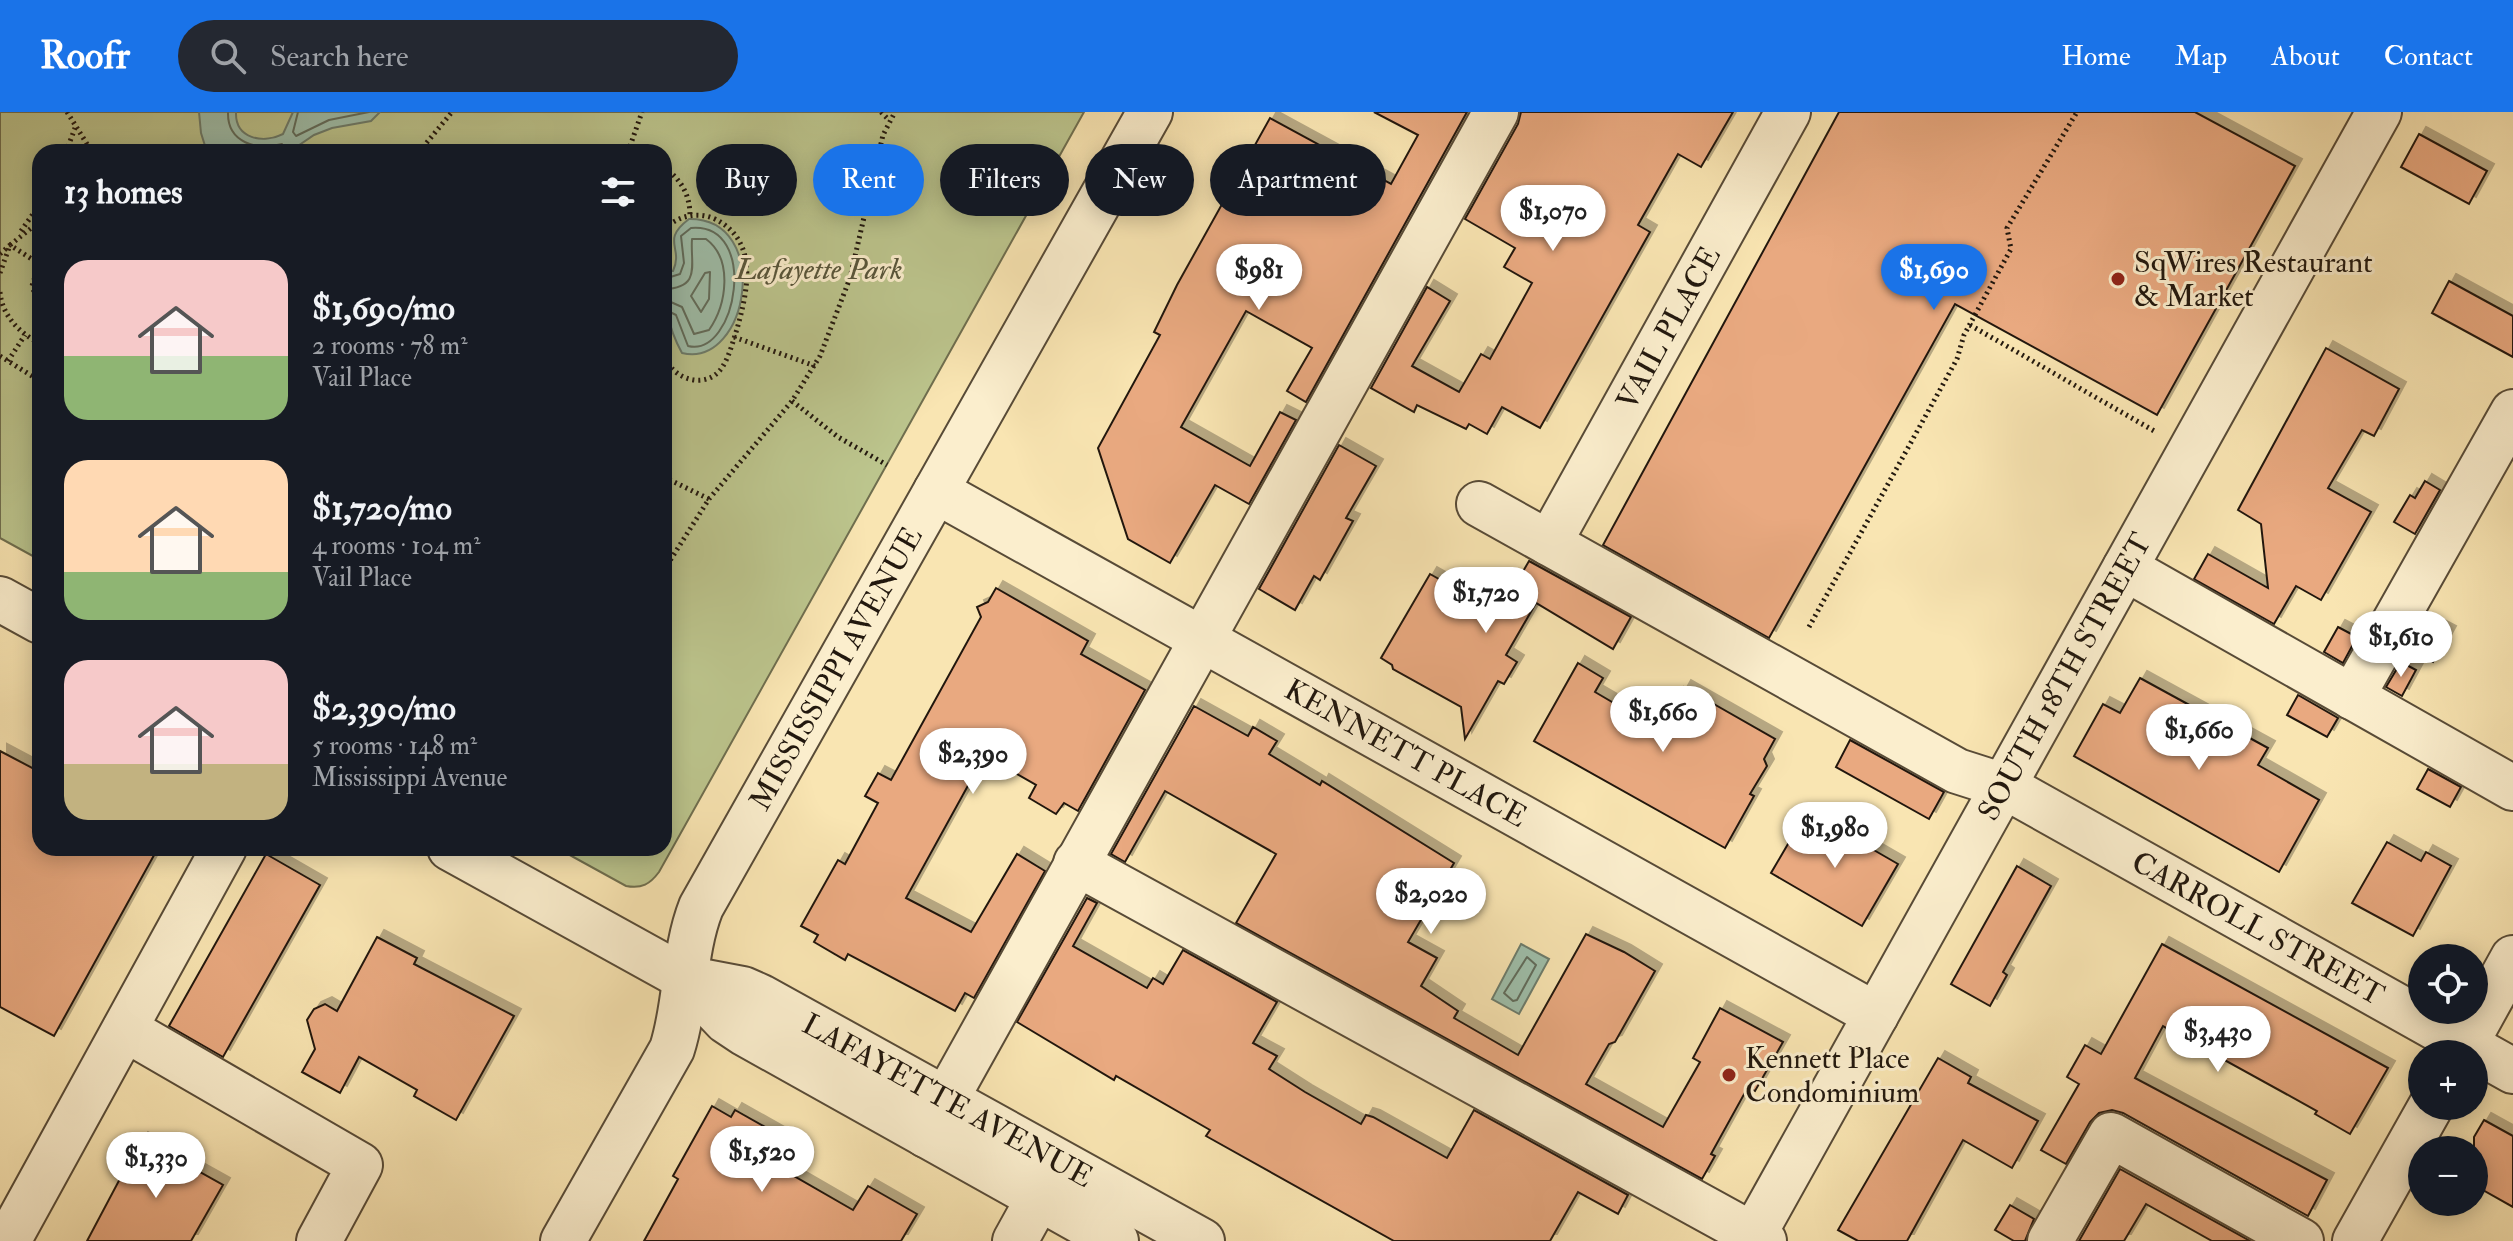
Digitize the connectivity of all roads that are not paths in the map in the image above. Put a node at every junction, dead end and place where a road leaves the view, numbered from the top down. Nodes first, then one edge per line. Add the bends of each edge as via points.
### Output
1 (1150, 112) edge
2 (1496, 112) edge
3 (1788, 112) edge
4 (2379, 112) edge
5 (2513, 412) edge
6 (936, 491) junction
7 (1479, 504) dead end
8 (1549, 543) junction
9 (2125, 568) junction
10 (1201, 639) junction
11 (2352, 697) junction
12 (2004, 786) junction
13 (2513, 788) edge
14 (220, 856) edge
15 (464, 856) edge
16 (1076, 863) junction
17 (2513, 958) edge
18 (685, 978) junction
19 (1876, 1015) junction
20 (125, 1029) junction
21 (2446, 1040) edge
22 (2467, 1040) edge
23 (2488, 1060) edge
24 (2513, 1071) edge
25 (936, 1117) junction
26 (2423, 1120) edge
27 (1048, 1180) junction
28 (332, 1237) edge
29 (1755, 1239) edge
30 (8, 1241) edge
31 (563, 1241) edge
32 (1015, 1241) edge
33 (1116, 1241) edge
34 (1202, 1241) edge
35 (2050, 1241) edge
36 (2301, 1241) edge
37 (2355, 1241) edge

1 - 6 street, MISSISSIPPI AVENUE
2 - 10 street
3 - 8 street, VAIL PLACE
4 - 9 street, SOUTH 18TH STREET
5 - 11 street
6 - 10 street, KENNETT PLACE
6 - 18 street, MISSISSIPPI AVENUE via 701,907
7 - 8 street, CARROLL STREET
8 - 12 street, CARROLL STREET via 1957,771
9 - 11 street
9 - 12 street, SOUTH 18TH STREET
10 - 16 street
10 - 19 street, KENNETT PLACE
11 - 13 street
12 - 19 street, SOUTH 18TH STREET
12 - 21 street, CARROLL STREET
14 - 20 street
15 - 18 street, LAFAYETTE AVENUE
16 - 25 street
16 - 29 street
17 - 22 street
18 - 25 street, LAFAYETTE AVENUE via 744,1033
18 - 31 street, MISSISSIPPI AVENUE via 672,1049
19 - 29 street, SOUTH 18TH STREET
20 - 28 street via 360,1165
20 - 30 street
23 - 24 street, CARROLL STREET
25 - 27 street, LAFAYETTE AVENUE
26 - 37 street
27 - 32 street
27 - 33 street, LAFAYETTE AVENUE
27 - 34 street, LAFAYETTE AVENUE
35 - 36 street via 2111,1135

